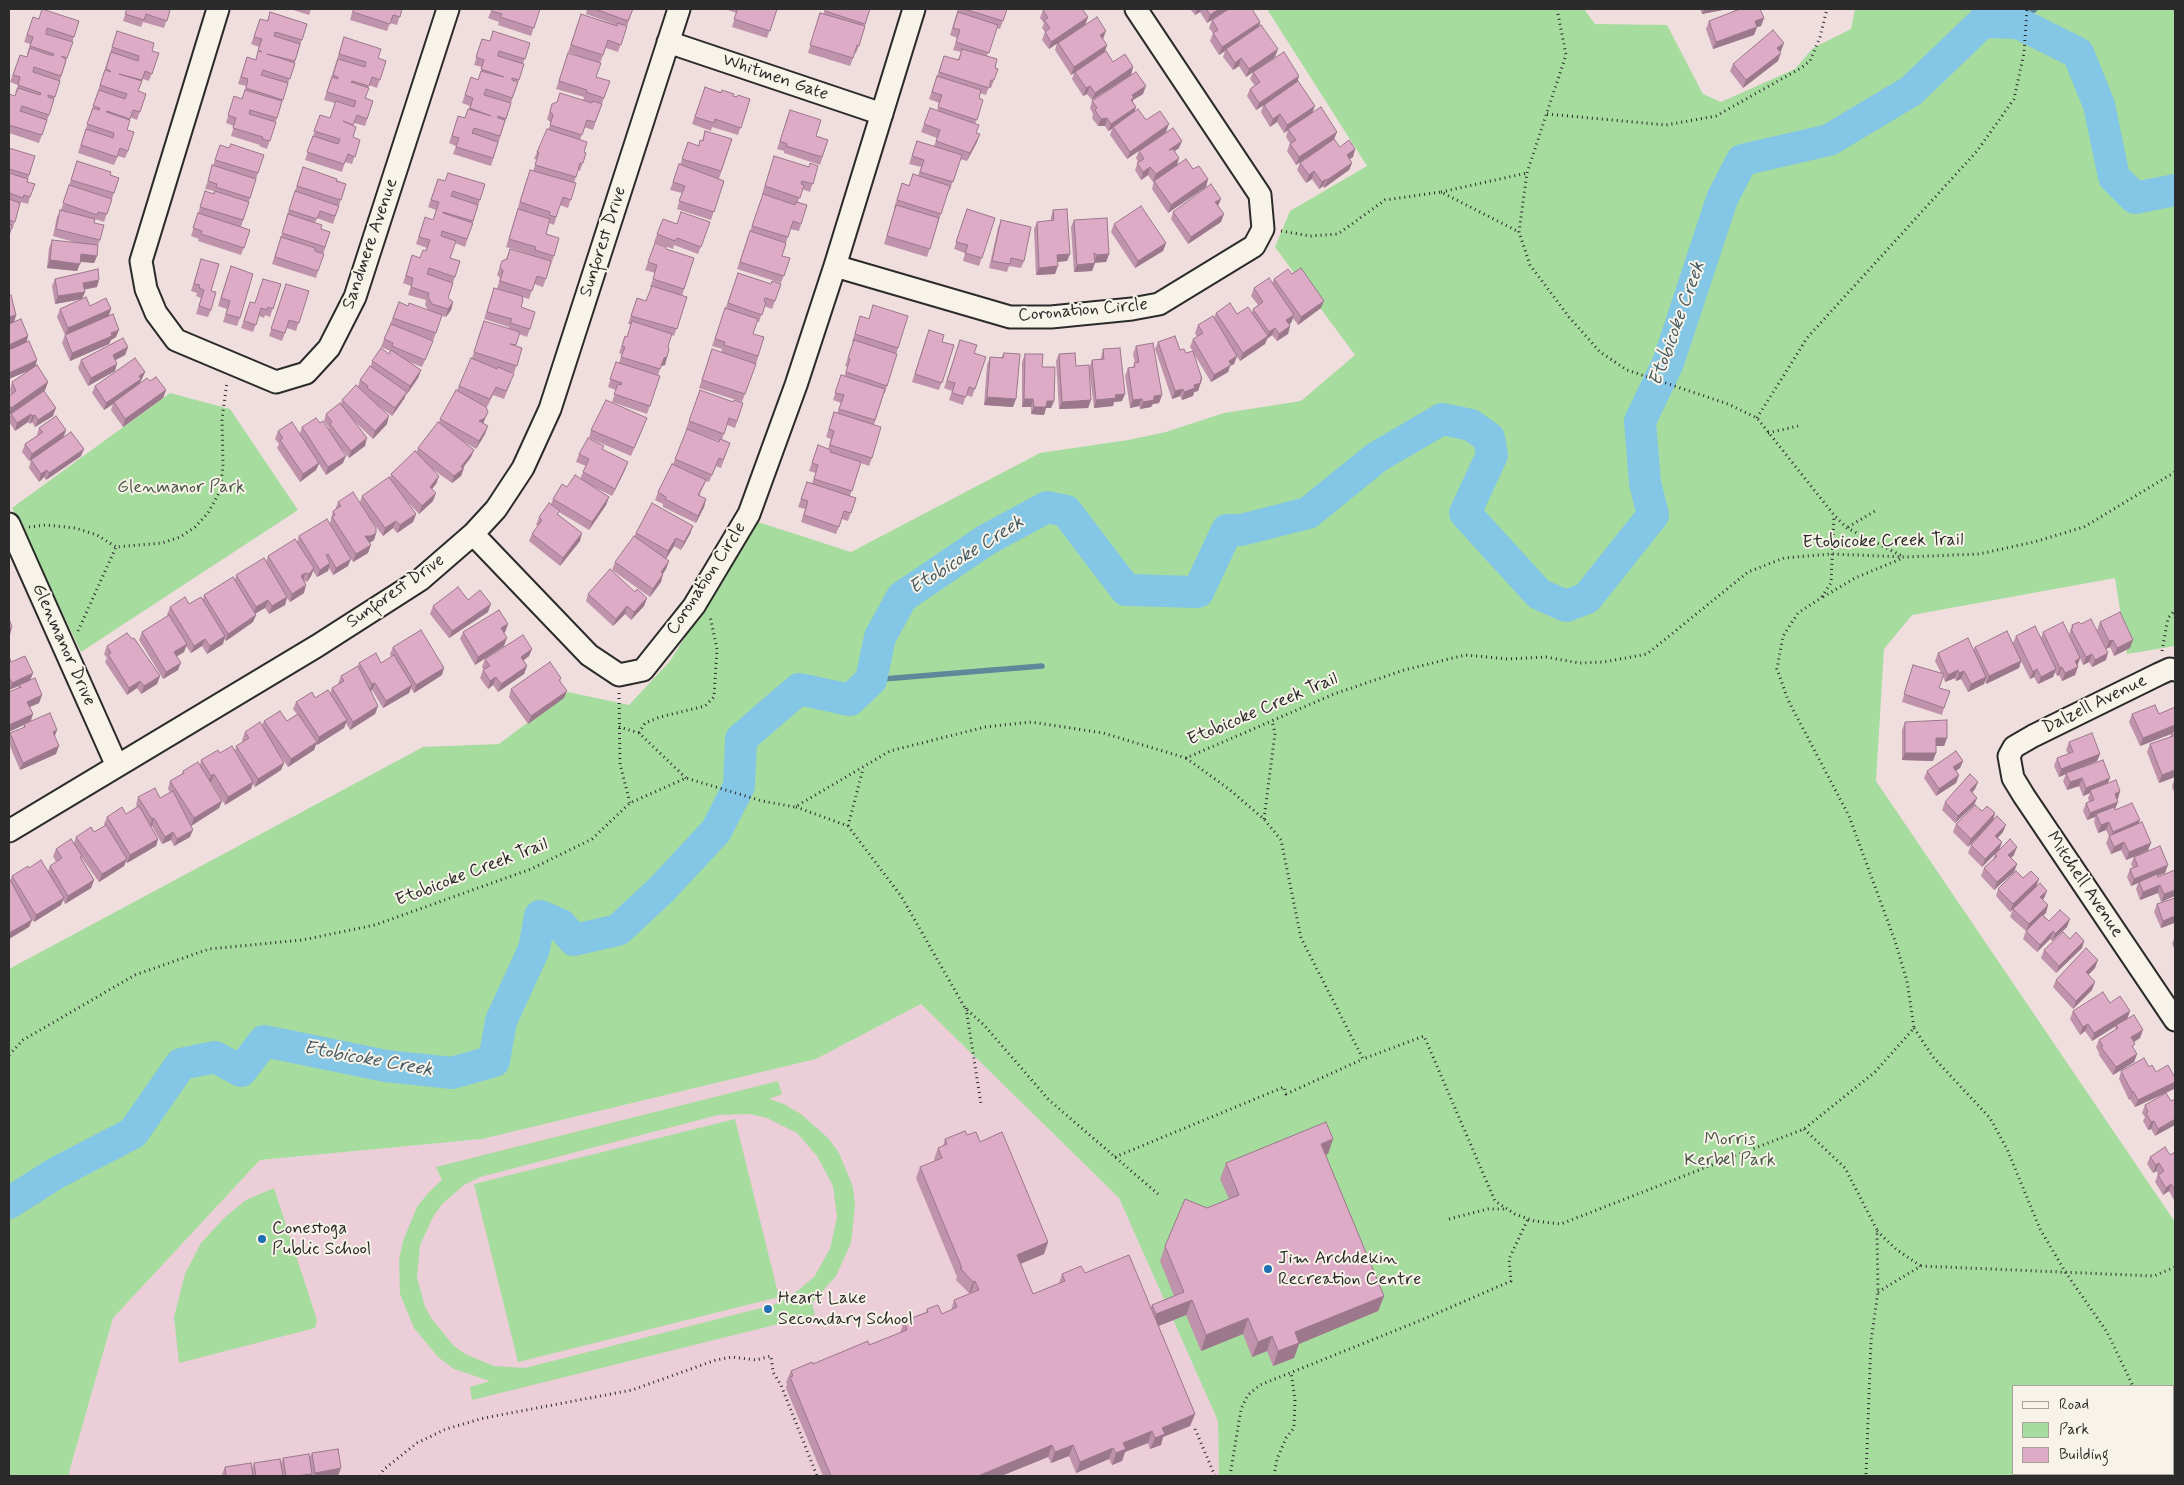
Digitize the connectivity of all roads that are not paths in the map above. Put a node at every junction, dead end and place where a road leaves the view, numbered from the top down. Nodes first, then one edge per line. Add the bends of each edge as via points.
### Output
1 (218, 9) edge
2 (448, 9) edge
3 (679, 9) edge
4 (914, 9) edge
5 (1136, 9) edge
6 (668, 42) junction
7 (882, 114) junction
8 (835, 266) junction
9 (10, 526) edge
10 (474, 534) junction
11 (2167, 672) edge
12 (2016, 746) joint
13 (117, 766) junction
14 (9, 831) edge
15 (2175, 1020) edge

1 - 2 street, Sandmere Avenue via 141,261 146,288 156,313 176,340 276,382 306,373 329,348 355,297
3 - 6 street, Sunforest Drive
4 - 7 street, Coronation Circle
5 - 8 street, Coronation Circle via 1260,195 1262,229 1254,246 1159,304 1132,310 1051,317 1010,317
6 - 7 street, Whitmen Gate
6 - 10 street, Sunforest Drive via 550,408 524,468
7 - 8 street, Coronation Circle
8 - 10 street, Coronation Circle via 749,514 694,606 643,670 619,675 589,655
9 - 13 street, Glenmanor Drive
10 - 13 street, Sunforest Drive via 420,580
11 - 12 street, Dalzell Avenue
12 - 15 street, Mitchell Avenue via 2009,756 2013,778
13 - 14 street, Sunforest Drive

